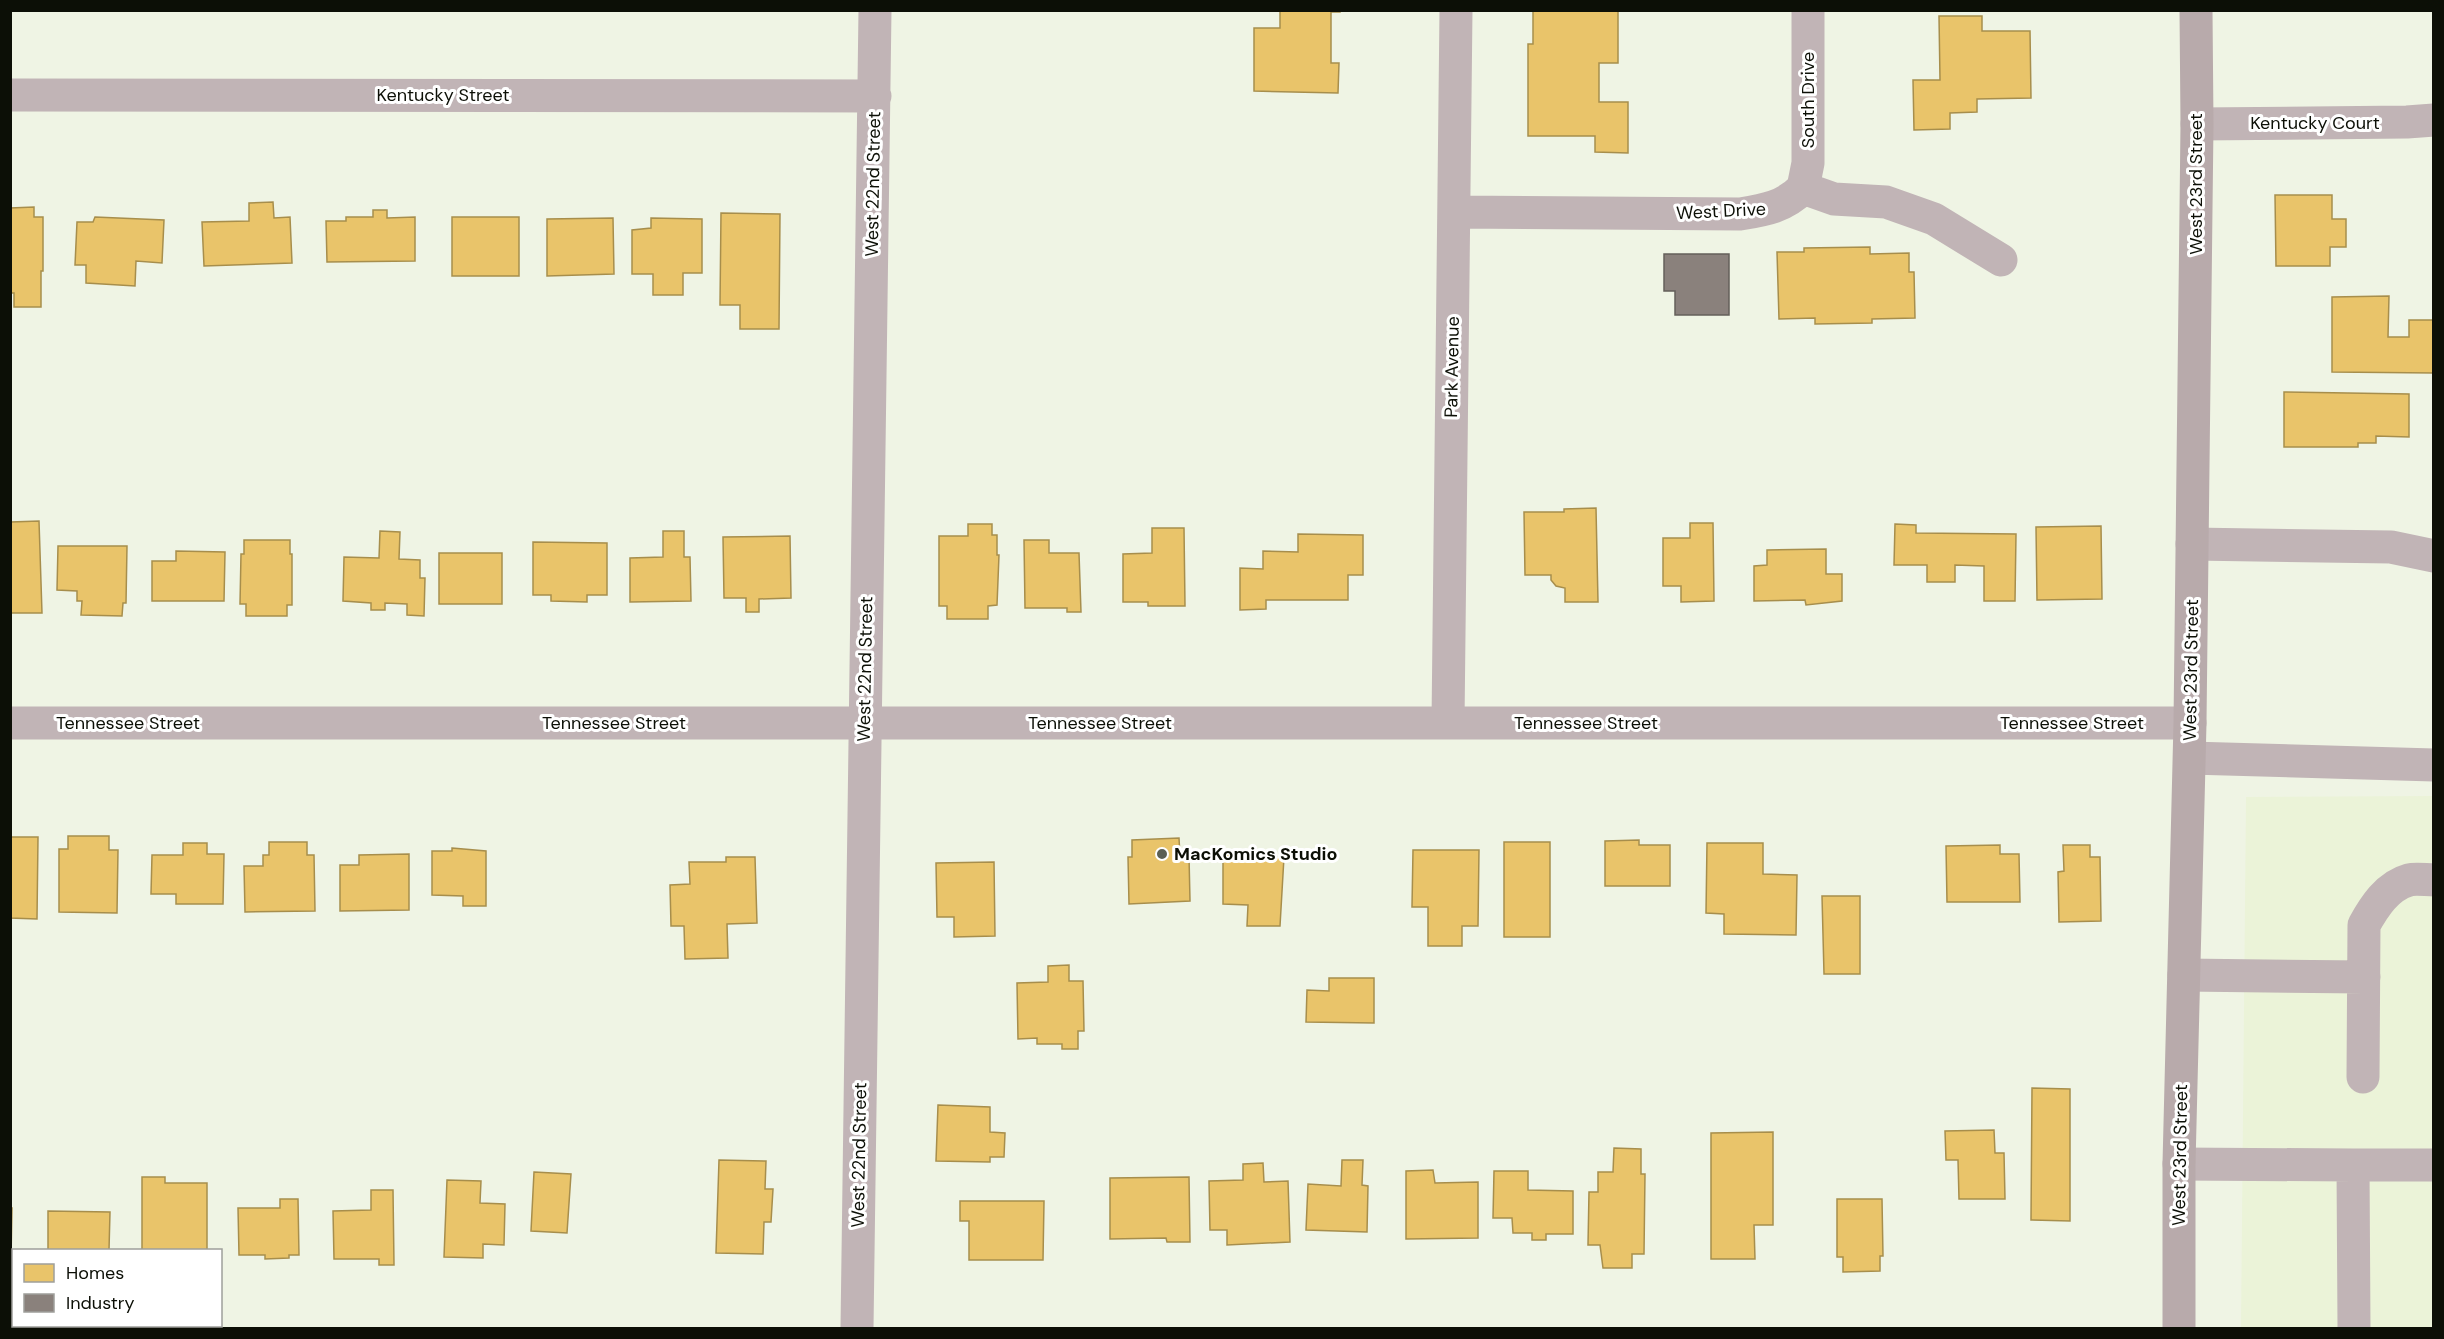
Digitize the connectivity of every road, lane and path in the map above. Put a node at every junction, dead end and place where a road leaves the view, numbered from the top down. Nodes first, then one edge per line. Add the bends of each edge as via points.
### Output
1 (875, 10) edge
2 (1456, 10) edge
3 (1808, 10) edge
4 (2196, 10) edge
5 (10, 95) edge
6 (874, 96) junction
7 (2433, 120) edge
8 (2197, 124) junction
9 (1803, 188) junction
10 (1454, 212) junction
11 (2001, 260) dead end
12 (2192, 543) junction
13 (2433, 556) edge
14 (10, 723) edge
15 (864, 723) junction
16 (1448, 723) junction
17 (2190, 723) junction
18 (2190, 758) junction
19 (2433, 765) edge
20 (2433, 880) edge
21 (2184, 975) junction
22 (2364, 977) junction
23 (2363, 1077) dead end
24 (2179, 1164) junction
25 (2353, 1165) junction
26 (2433, 1165) edge
27 (857, 1329) edge
28 (2179, 1329) edge
29 (2354, 1329) edge

1 - 6 street, West 22nd Street
2 - 10 street, Park Avenue
3 - 9 street, South Drive via 1808,164
4 - 8 main road, West 23rd Street
5 - 6 street, Kentucky Street
6 - 15 street, West 22nd Street
7 - 8 street, Kentucky Court
8 - 12 main road, West 23rd Street
9 - 10 street, West Drive via 1793,199 1772,210 1740,214
9 - 11 street via 1834,199 1886,202 1935,219
10 - 16 street, Park Avenue
12 - 13 street via 2391,547
12 - 17 main road, West 23rd Street
14 - 15 street, Tennessee Street
15 - 16 street, Tennessee Street
15 - 27 street, West 22nd Street
16 - 17 street, Tennessee Street
17 - 18 main road, West 23rd Street
18 - 19 street
18 - 21 main road, West 23rd Street
20 - 22 street via 2409,880 2374,906 2364,925
21 - 22 street
21 - 24 main road, West 23rd Street
22 - 23 street
24 - 25 street
24 - 28 main road, West 23rd Street
25 - 26 street
25 - 29 street

